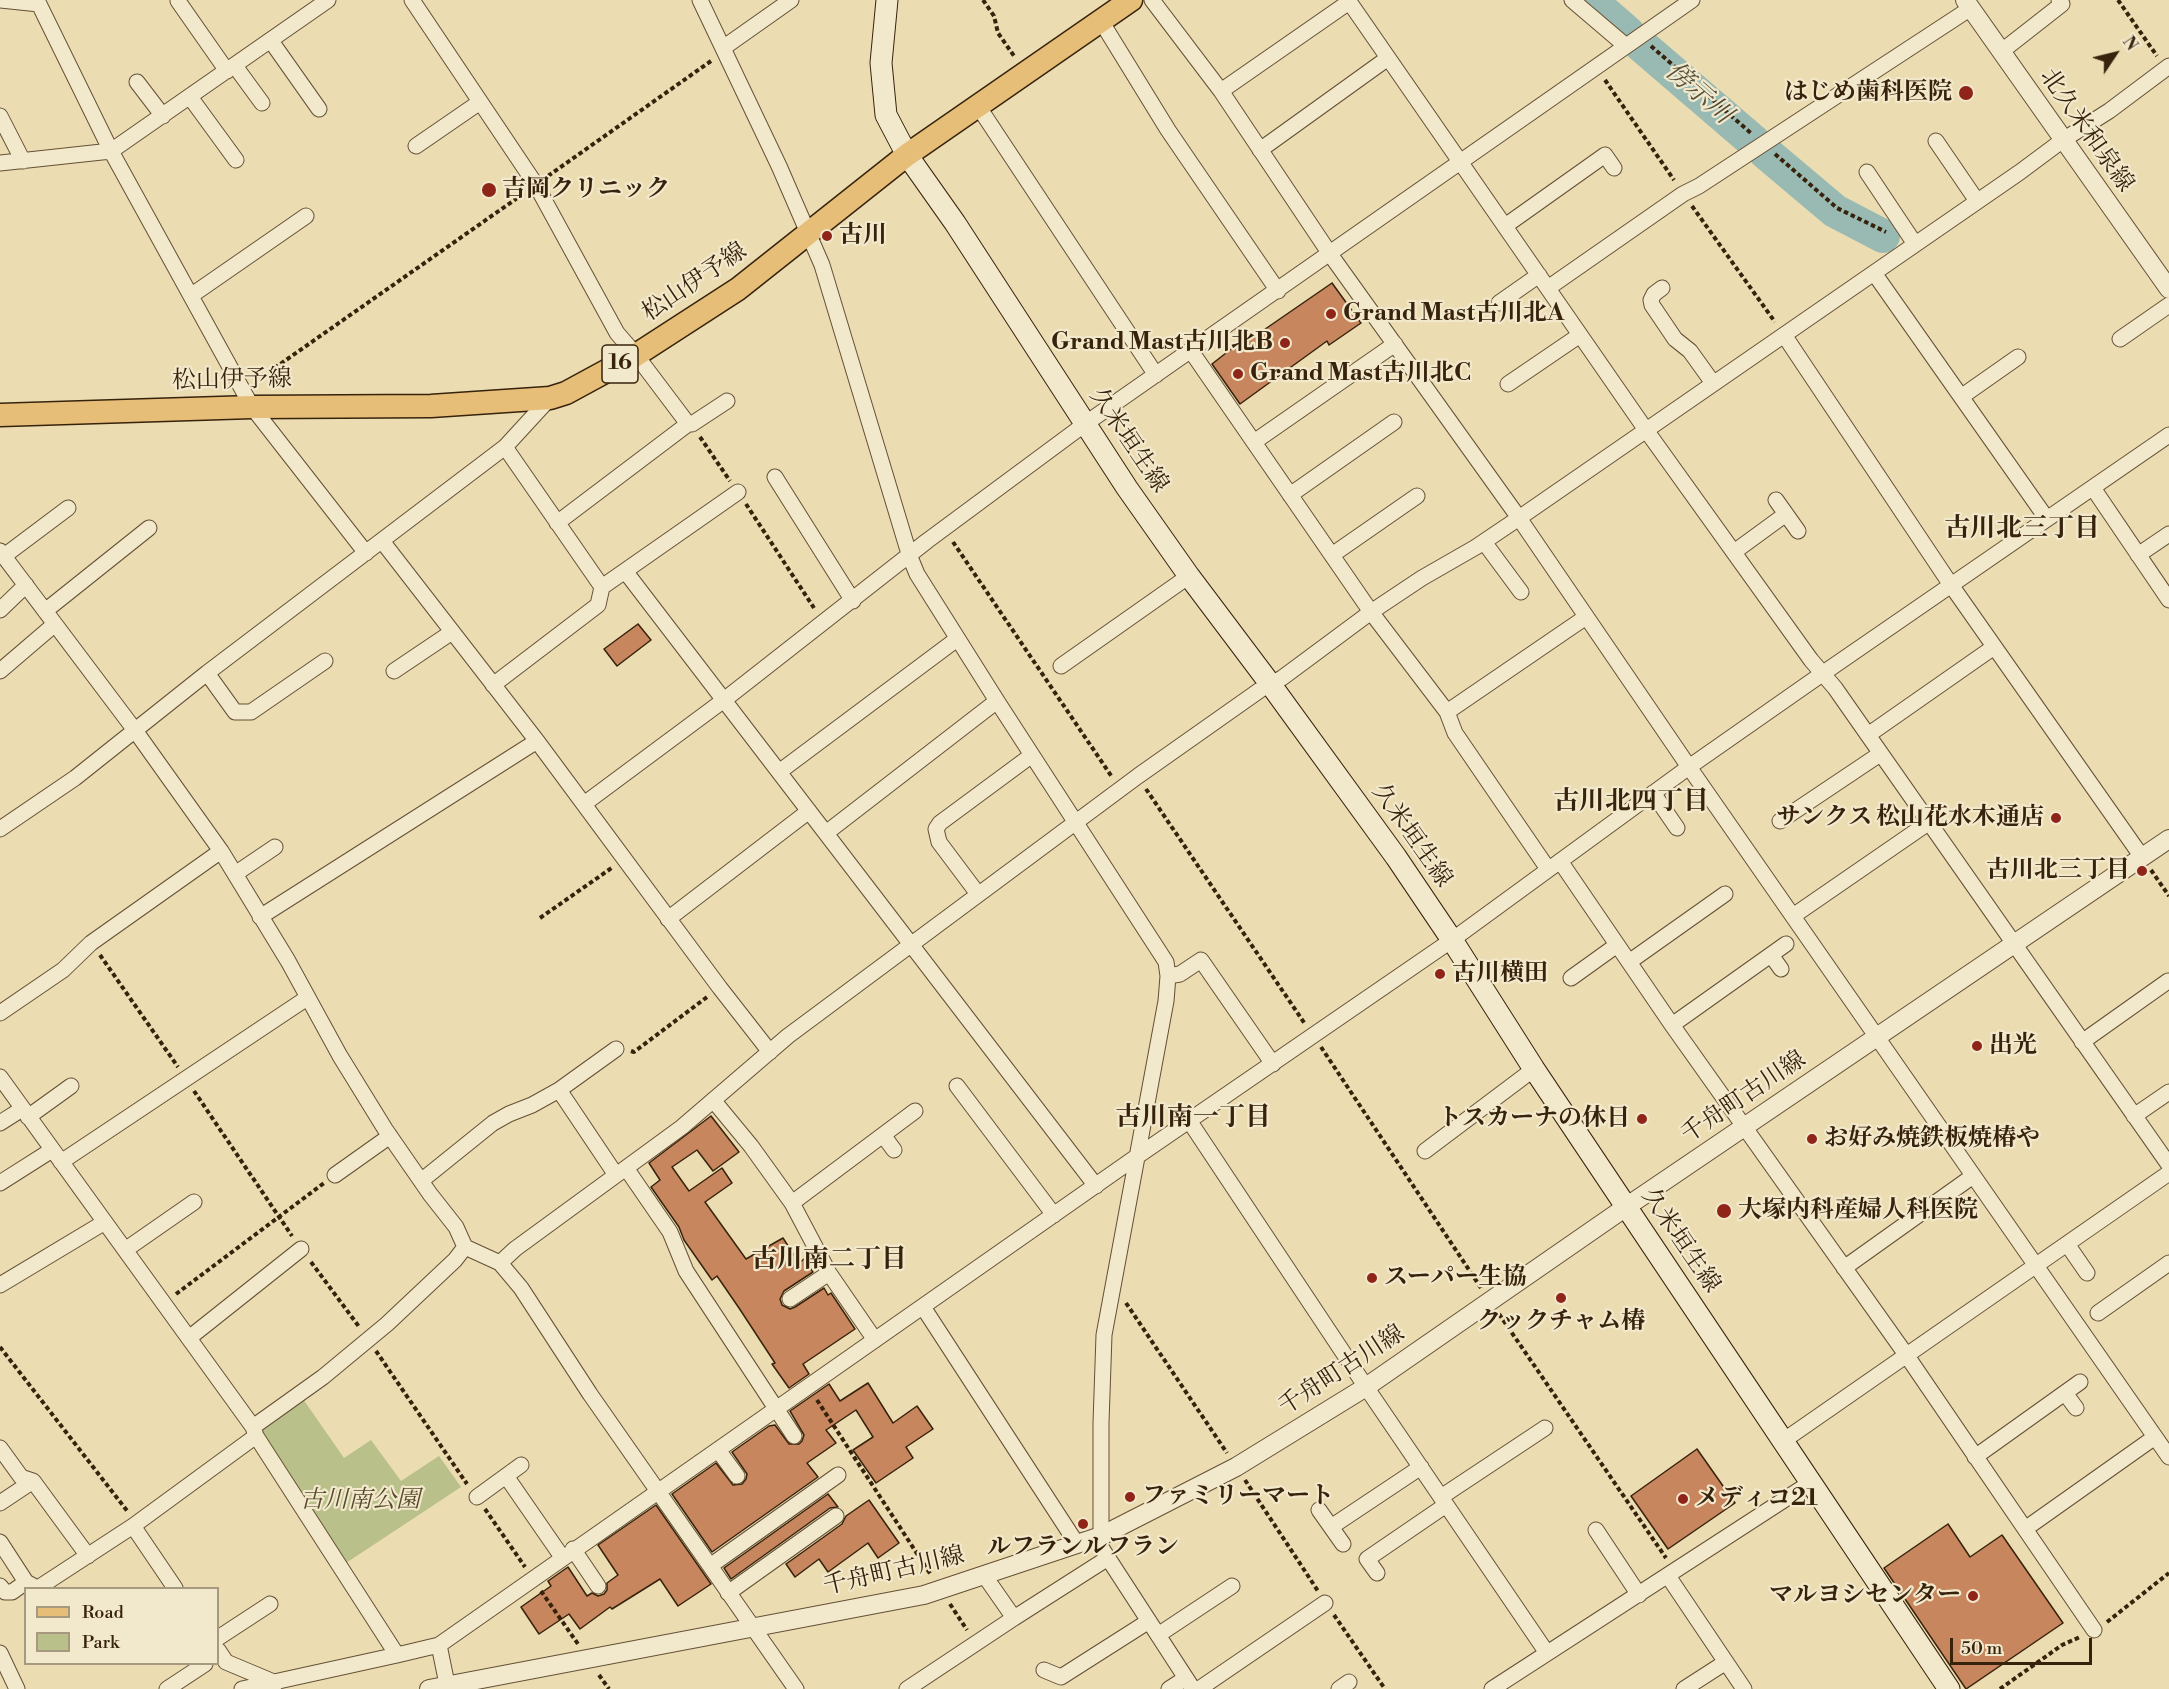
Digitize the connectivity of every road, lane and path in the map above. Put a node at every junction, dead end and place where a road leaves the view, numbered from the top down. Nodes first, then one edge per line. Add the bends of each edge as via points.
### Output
1 (0, 0) edge
2 (328, 0) edge
3 (412, 0) edge
4 (700, 0) edge
5 (791, 0) edge
6 (887, 0) edge
7 (983, 0) edge
8 (1131, 0) edge
9 (1152, 0) edge
10 (1572, 0) edge
11 (1692, 0) edge
12 (2059, 0) edge
13 (2118, 0) edge
14 (178, 1) edge
15 (38, 2) edge
16 (1354, 3) edge
17 (1968, 4) edge
18 (1101, 21) junction
19 (271, 41) junction
20 (1626, 46) junction
21 (724, 50) junction
22 (2002, 51) junction
23 (1388, 58) junction
24 (2168, 68) edge
25 (231, 69) junction
26 (1026, 73) junction
27 (137, 82) dead end
28 (1221, 91) junction
29 (190, 97) junction
30 (480, 102) junction
31 (262, 103) dead end
32 (978, 106) junction
33 (319, 109) dead end
34 (0, 116) edge
35 (163, 116) junction
36 (2063, 140) junction
37 (1936, 141) dead end
38 (416, 146) dead end
39 (111, 150) junction
40 (1260, 150) junction
41 (907, 155) junction
42 (236, 160) dead end
43 (23, 161) junction
44 (1461, 162) junction
45 (0, 163) edge
46 (1614, 168) dead end
47 (1868, 172) dead end
48 (537, 185) junction
49 (1977, 201) junction
50 (306, 216) dead end
51 (1504, 226) junction
52 (809, 234) junction
53 (1916, 244) junction
54 (1330, 254) junction
55 (1874, 273) junction
56 (1543, 281) junction
57 (1662, 288) dead end
58 (2169, 289) edge
59 (1278, 291) junction
60 (192, 295) junction
61 (1499, 303) dead end
62 (2169, 305) edge
63 (1784, 334) junction
64 (1580, 335) junction
65 (2120, 339) dead end
66 (1395, 344) junction
67 (1191, 351) junction
68 (636, 355) junction
69 (2018, 357) dead end
70 (1156, 375) junction
71 (1713, 383) junction
72 (1508, 384) dead end
73 (1961, 397) junction
74 (550, 398) junction
75 (248, 399) junction
76 (727, 401) dead end
77 (0, 415) edge
78 (1394, 422) dead end
79 (690, 424) junction
80 (1085, 424) junction
81 (1646, 429) junction
82 (2169, 435) edge
83 (1254, 442) junction
84 (505, 447) junction
85 (775, 477) dead end
86 (2092, 488) junction
87 (738, 492) junction
88 (1290, 495) junction
89 (1417, 496) dead end
90 (1776, 500) dead end
91 (68, 508) dead end
92 (1786, 514) junction
93 (1519, 518) junction
94 (2047, 519) junction
95 (557, 523) junction
96 (149, 528) dead end
97 (944, 529) junction
98 (1798, 531) dead end
99 (2169, 534) edge
100 (382, 541) junction
101 (1484, 542) junction
102 (1734, 552) junction
103 (366, 553) junction
104 (2, 554) edge
105 (1332, 555) junction
106 (2138, 555) junction
107 (910, 557) junction
108 (625, 571) junction
109 (1189, 576) junction
110 (26, 585) junction
111 (1951, 585) junction
112 (602, 587) junction
113 (1521, 592) dead end
114 (2169, 600) edge
115 (852, 601) junction
116 (0, 610) edge
117 (45, 611) junction
118 (1371, 612) junction
119 (1586, 617) junction
120 (824, 623) junction
121 (55, 624) junction
122 (452, 632) junction
123 (957, 639) junction
124 (1994, 647) junction
125 (325, 661) dead end
126 (1062, 666) dead end
127 (0, 671) edge
128 (394, 671) dead end
129 (207, 673) junction
130 (1822, 674) junction
131 (493, 685) junction
132 (1271, 685) junction
133 (724, 700) junction
134 (997, 701) junction
135 (1447, 712) junction
136 (134, 729) junction
137 (1868, 735) junction
138 (537, 741) junction
139 (1880, 754) junction
140 (1032, 755) junction
141 (1689, 767) junction
142 (779, 772) junction
143 (1138, 776) junction
144 (1120, 788) junction
145 (1653, 793) junction
146 (584, 804) junction
147 (809, 811) junction
148 (1780, 821) dead end
149 (1074, 822) junction
150 (1928, 823) junction
151 (1677, 828) dead end
152 (0, 829) edge
153 (826, 833) junction
154 (2169, 839) edge
155 (275, 847) dead end
156 (221, 851) junction
157 (2142, 857) junction
158 (624, 860) junction
159 (1554, 865) junction
160 (235, 874) junction
161 (978, 894) junction
162 (1725, 894) dead end
163 (2169, 896) edge
164 (1793, 916) junction
165 (260, 917) junction
166 (540, 918) dead end
167 (668, 919) junction
168 (1452, 940) junction
169 (91, 943) junction
170 (910, 944) junction
171 (1786, 944) dead end
172 (1617, 945) junction
173 (2014, 945) junction
174 (1771, 954) junction
175 (1629, 962) junction
176 (1781, 969) dead end
177 (1168, 976) junction
178 (1570, 978) dead end
179 (2168, 981) edge
180 (720, 988) junction
181 (307, 998) junction
182 (0, 1013) edge
183 (1672, 1025) junction
184 (1313, 1036) junction
185 (1878, 1037) junction
186 (2082, 1042) junction
187 (616, 1049) joint
188 (770, 1052) junction
189 (1274, 1064) junction
190 (1534, 1070) junction
191 (0, 1077) edge
192 (186, 1078) junction
193 (71, 1086) dead end
194 (957, 1086) dead end
195 (558, 1090) junction
196 (2169, 1092) edge
197 (713, 1100) junction
198 (915, 1111) dead end
199 (25, 1113) junction
200 (2134, 1116) junction
201 (1190, 1122) junction
202 (0, 1123) edge
203 (1744, 1127) junction
204 (883, 1135) junction
205 (390, 1137) junction
206 (894, 1150) dead end
207 (1425, 1151) dead end
208 (1139, 1155) junction
209 (57, 1156) junction
210 (2169, 1165) edge
211 (621, 1171) junction
212 (2169, 1173) edge
213 (335, 1174) joint
214 (1973, 1176) junction
215 (421, 1181) junction
216 (0, 1183) edge
217 (1096, 1186) junction
218 (194, 1202) dead end
219 (792, 1203) junction
220 (1626, 1207) junction
221 (1054, 1215) junction
222 (280, 1217) junction
223 (105, 1222) junction
224 (2067, 1244) junction
225 (465, 1247) junction
226 (125, 1250) junction
227 (301, 1250) junction
228 (500, 1263) junction
229 (2169, 1263) edge
230 (2036, 1266) junction
231 (1844, 1268) junction
232 (829, 1273) junction
233 (2087, 1273) dead end
234 (0, 1285) edge
235 (1114, 1285) junction
236 (790, 1299) dead end
237 (1490, 1301) junction
238 (164, 1304) junction
239 (923, 1306) junction
240 (2098, 1313) dead end
241 (189, 1338) junction
242 (368, 1340) junction
243 (875, 1340) junction
244 (0, 1347) edge
245 (1907, 1356) junction
246 (2080, 1382) dead end
247 (808, 1387) junction
248 (1366, 1387) junction
249 (2065, 1393) junction
250 (2076, 1408) dead end
251 (776, 1410) junction
252 (1545, 1428) dead end
253 (255, 1431) junction
254 (794, 1436) dead end
255 (2155, 1437) junction
256 (1783, 1441) junction
257 (0, 1448) edge
258 (718, 1450) junction
259 (1975, 1457) junction
260 (2169, 1457) edge
261 (521, 1465) dead end
262 (1236, 1467) junction
263 (1421, 1467) junction
264 (838, 1475) dead end
265 (506, 1476) junction
266 (737, 1476) dead end
267 (33, 1481) junction
268 (1810, 1483) junction
269 (658, 1492) junction
270 (477, 1497) junction
271 (1444, 1501) junction
272 (0, 1503) edge
273 (1319, 1510) dead end
274 (836, 1516) dead end
275 (135, 1525) junction
276 (1331, 1527) junction
277 (1596, 1530) dead end
278 (2025, 1530) junction
279 (1098, 1537) junction
280 (0, 1542) edge
281 (1077, 1544) junction
282 (1343, 1544) dead end
283 (567, 1553) junction
284 (88, 1556) junction
285 (1108, 1558) junction
286 (710, 1566) junction
287 (1377, 1573) dead end
288 (1671, 1574) junction
289 (984, 1575) junction
290 (532, 1578) junction
291 (60, 1582) edge
292 (598, 1586) dead end
293 (1232, 1586) dead end
294 (22, 1587) edge
295 (174, 1587) edge
296 (940, 1590) junction
297 (728, 1593) junction
298 (1639, 1595) junction
299 (1325, 1602) junction
300 (270, 1604) dead end
301 (1014, 1618) junction
302 (1149, 1621) junction
303 (752, 1627) junction
304 (2094, 1630) dead end
305 (1158, 1635) junction
306 (976, 1644) junction
307 (439, 1645) junction
308 (219, 1648) edge
309 (219, 1651) edge
310 (0, 1653) edge
311 (1547, 1653) junction
312 (398, 1655) junction
313 (588, 1659) junction
314 (1726, 1662) junction
315 (203, 1665) edge
316 (1044, 1670) dead end
317 (276, 1683) junction
318 (1189, 1683) edge
319 (1511, 1684) edge
320 (791, 1687) edge
321 (441, 1688) edge
322 (17, 1689) edge
323 (167, 1689) edge
324 (242, 1689) edge
325 (609, 1689) edge
326 (907, 1689) edge
327 (1169, 1689) edge
328 (1200, 1689) edge
329 (1384, 1689) edge
330 (1492, 1689) edge
331 (1684, 1689) edge
332 (1744, 1689) edge
333 (1949, 1689) edge

1 - 15 street
2 - 19 street
3 - 30 street
4 - 21 street
5 - 21 street
6 - 41 main road, 久米垣生線 via 881,63 886,116
7 - 26 path via 994,16 998,33
8 - 18 main road, 松山伊予線 / 16
9 - 28 street
10 - 20 street
11 - 20 street
12 - 22 street via 2062,4
13 - 24 path
14 - 25 street
15 - 39 street
16 - 23 street
16 - 28 street
17 - 22 street, 北久米和泉線
17 - 56 street via 1700,186
18 - 26 main road, 松山伊予線 / 16
18 - 59 street via 1168,130
19 - 25 street
19 - 33 street
20 - 44 street
21 - 48 path
21 - 52 street
22 - 36 street, 北久米和泉線
23 - 40 street
23 - 44 street
24 - 36 street
25 - 29 street
25 - 31 street
26 - 32 main road, 松山伊予線 / 16
27 - 35 street
28 - 40 street
29 - 35 street
29 - 42 street
30 - 38 street
30 - 48 street
32 - 41 main road, 松山伊予線 / 16
32 - 70 street
34 - 43 street
35 - 39 street
36 - 49 street
36 - 58 street, 北久米和泉線
37 - 49 street
39 - 43 street
39 - 60 street
40 - 54 street
41 - 52 main road, 松山伊予線 / 16
41 - 80 main road, 久米垣生線
43 - 45 street
44 - 51 street
44 - 54 street
46 - 51 street via 1605,155
47 - 53 street
48 - 68 street via 617,333
48 - 75 path
49 - 53 street
50 - 60 street
51 - 56 street
52 - 68 main road, 松山伊予線 / 16 via 738,289
52 - 107 street
53 - 55 street
54 - 59 street
54 - 66 street
55 - 63 street
55 - 73 street
56 - 61 street
56 - 64 street
57 - 71 street via 1654,294 1652,305
59 - 67 street
60 - 75 street
62 - 65 street
63 - 71 street
63 - 111 street
64 - 72 street
64 - 81 street
66 - 83 street
66 - 93 street
67 - 70 street
67 - 83 street
68 - 74 main road, 松山伊予線 / 16
68 - 79 street
69 - 73 street
70 - 80 street
71 - 81 street
73 - 94 street
74 - 75 main road, 松山伊予線 / 16 via 430,406
74 - 84 street
75 - 77 main road, 松山伊予線 / 16
75 - 103 street
76 - 79 street
78 - 88 street
79 - 87 path
79 - 95 street
80 - 97 street
80 - 109 main road, 久米垣生線
81 - 93 street
81 - 102 street
82 - 86 street
83 - 88 street
84 - 95 street
84 - 100 street
85 - 115 street
86 - 94 street
86 - 106 street
87 - 108 street
87 - 120 path
88 - 105 street
89 - 105 street
90 - 92 street
91 - 104 street
92 - 98 street
92 - 102 street
93 - 101 street
93 - 119 street
94 - 111 street
95 - 112 street
96 - 117 street
97 - 107 street
97 - 144 path
99 - 106 street
100 - 103 street
100 - 122 street
101 - 113 street
101 - 118 street
102 - 130 street
103 - 129 street
104 - 110 street
105 - 118 street
106 - 114 street
107 - 115 street
107 - 123 street
108 - 112 street
108 - 133 street
109 - 126 street
109 - 132 main road, 久米垣生線
110 - 116 street
110 - 117 street
111 - 124 street
111 - 130 street
112 - 131 street via 598,605
115 - 120 street
117 - 121 street
118 - 132 street
118 - 135 street
119 - 135 street
119 - 141 street
120 - 133 street
121 - 127 street
121 - 136 street
122 - 128 street
122 - 131 street
123 - 134 street
123 - 142 street
124 - 137 street
124 - 157 street
125 - 129 street via 251,711 235,712
129 - 136 street
130 - 137 street
130 - 141 street
131 - 138 street
132 - 143 street
132 - 168 main road, 久米垣生線
133 - 142 street
133 - 146 street
134 - 140 street
134 - 153 street
135 - 159 street via 1455,734
136 - 152 street via 75,778
136 - 156 street
137 - 139 street
138 - 146 street
138 - 165 street
139 - 148 street
139 - 150 street
140 - 149 street
140 - 161 street via 936,829 939,842
141 - 145 street
141 - 164 street
142 - 147 street
143 - 144 street
143 - 184 path
144 - 149 street
145 - 151 street
145 - 159 street
146 - 158 street
147 - 153 street
147 - 167 street
149 - 161 street
149 - 177 street via 1166,962
150 - 164 street
150 - 173 street
153 - 170 street
154 - 157 street, 千舟町古川線
155 - 160 street
156 - 160 street
156 - 169 street
157 - 163 path
157 - 173 street, 千舟町古川線
158 - 166 path
158 - 167 street
159 - 168 street
159 - 172 street
160 - 165 street
161 - 170 street
162 - 175 street
164 - 185 street
165 - 181 street
167 - 180 street
168 - 184 street
168 - 190 main road, 久米垣生線
169 - 182 street via 63,970
169 - 192 path
170 - 188 street
170 - 217 street
171 - 174 street
172 - 175 street
172 - 178 street
173 - 185 street, 千舟町古川線
173 - 186 street
174 - 176 street
174 - 183 street
175 - 183 street
177 - 189 street via 1180,974 1201,960
177 - 208 street
179 - 186 street
180 - 187 path via 634,1052
180 - 188 street
181 - 192 street
181 - 205 street
183 - 203 street
184 - 189 street
184 - 237 path
185 - 203 street, 千舟町古川線
185 - 214 street
186 - 200 street
187 - 195 street
188 - 197 street
189 - 201 street
190 - 207 street
190 - 220 main road, 久米垣生線
191 - 199 street
192 - 209 street
192 - 222 path
193 - 199 street
194 - 221 street
195 - 211 street
195 - 215 street via 493,1123
196 - 200 street
197 - 211 street
197 - 219 street
198 - 204 street
199 - 202 street
199 - 209 street
200 - 210 street
201 - 208 street
201 - 248 street
203 - 220 street, 千舟町古川線
203 - 231 street
204 - 206 street
204 - 219 street
205 - 213 street
205 - 215 street
208 - 217 street
208 - 235 street
209 - 216 street
209 - 223 street
211 - 228 street
211 - 251 street via 670,1232 686,1271
212 - 224 street
213 - 222 path
214 - 230 street
214 - 231 street
215 - 225 street via 456,1227
217 - 221 street
218 - 226 street
219 - 232 street
220 - 237 street, 千舟町古川線
220 - 256 main road, 久米垣生線
221 - 239 street
222 - 227 path
222 - 238 path
223 - 226 street
223 - 234 street
224 - 230 street
224 - 233 street
225 - 228 street
225 - 242 street
226 - 238 street
227 - 241 street
227 - 242 path
228 - 269 street via 521,1288
229 - 240 street
230 - 245 street
230 - 255 street
231 - 245 street
232 - 236 street
232 - 243 street
235 - 262 path
235 - 279 street via 1104,1335
237 - 248 street, 千舟町古川線
237 - 288 path
238 - 241 street
239 - 243 street
239 - 281 street
241 - 253 street
242 - 253 street
242 - 270 path
243 - 247 street
244 - 275 path
245 - 256 street
245 - 259 street
246 - 249 street
247 - 251 street
247 - 296 path
248 - 262 street, 千舟町古川線
248 - 263 street
249 - 250 street
249 - 259 street
251 - 254 street
251 - 258 street
252 - 271 street
253 - 275 street
253 - 312 street
255 - 260 street
255 - 278 street
256 - 268 main road, 久米垣生線
257 - 267 street via 21,1477
258 - 266 street
258 - 269 street
259 - 278 street
261 - 265 street
262 - 279 street, 千舟町古川線
262 - 299 path
263 - 271 street
263 - 276 street
264 - 286 street
265 - 270 street
265 - 283 street
267 - 272 street
267 - 284 street
268 - 288 street
268 - 333 main road, 久米垣生線
269 - 283 street
269 - 286 street
270 - 290 path
271 - 287 street via 1367,1559
271 - 311 street
273 - 276 street
274 - 297 street
275 - 284 street
275 - 295 street
276 - 282 street
277 - 298 street
278 - 304 street
279 - 281 street, 千舟町古川線
279 - 285 street
280 - 294 street
281 - 289 street, 千舟町古川線
283 - 290 street
283 - 292 street
284 - 291 street
285 - 301 street
285 - 302 street
286 - 297 street
288 - 298 street
288 - 314 street
289 - 296 street, 千舟町古川線
289 - 301 street
290 - 307 street
290 - 313 path
291 - 294 street
293 - 305 street
296 - 303 street, 千舟町古川線
296 - 306 path
297 - 303 street
298 - 311 street
299 - 328 street
299 - 329 path
300 - 308 street
301 - 306 street
302 - 305 street
302 - 316 street via 1061,1677
303 - 313 street, 千舟町古川線
303 - 320 street
305 - 318 street
306 - 326 street
307 - 312 street
307 - 321 street
309 - 317 street via 226,1662
310 - 322 street
311 - 319 street
312 - 317 street
313 - 321 street, 千舟町古川線
313 - 325 path
314 - 331 street
314 - 332 street
315 - 323 street
317 - 324 street
318 - 327 street
319 - 330 street

